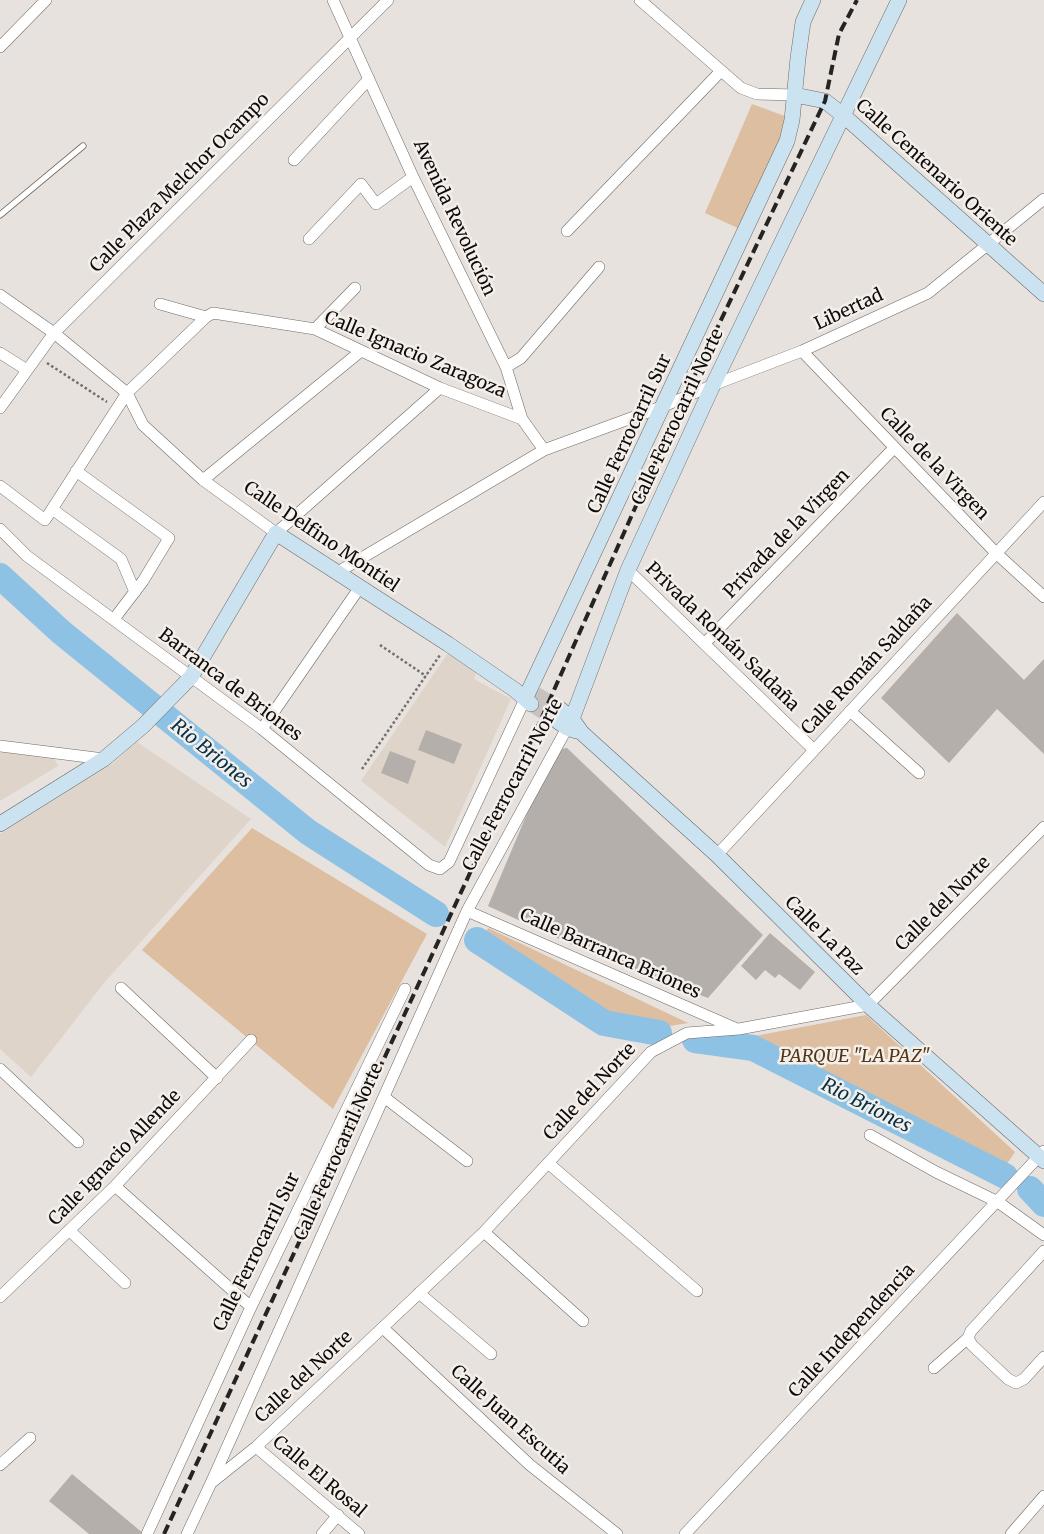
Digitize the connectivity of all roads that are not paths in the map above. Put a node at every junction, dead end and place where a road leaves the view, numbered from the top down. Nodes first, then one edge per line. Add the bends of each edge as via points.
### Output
1 (46, 0) edge
2 (333, 0) edge
3 (388, 0) edge
4 (640, 0) edge
5 (813, 0) edge
6 (899, 0) edge
7 (351, 37) junction
8 (0, 47) edge
9 (721, 71) junction
10 (369, 79) junction
11 (795, 95) junction
12 (844, 116) junction
13 (83, 146) dead end
14 (294, 160) dead end
15 (414, 177) junction
16 (1044, 198) edge
17 (0, 215) edge
18 (567, 231) dead end
19 (309, 239) dead end
20 (988, 244) junction
21 (599, 267) dead end
22 (355, 288) dead end
23 (1044, 294) edge
24 (0, 295) edge
25 (160, 304) dead end
26 (206, 318) junction
27 (315, 329) junction
28 (54, 333) junction
29 (802, 351) junction
30 (361, 352) junction
31 (0, 353) edge
32 (506, 367) junction
33 (27, 370) junction
34 (713, 385) junction
35 (440, 388) junction
36 (127, 393) junction
37 (664, 406) junction
38 (0, 408) edge
39 (522, 419) junction
40 (894, 448) junction
41 (544, 450) junction
42 (76, 471) junction
43 (202, 480) junction
44 (0, 486) edge
45 (1044, 502) edge
46 (52, 508) junction
47 (0, 529) edge
48 (276, 533) junction
49 (996, 553) junction
50 (628, 570) junction
51 (338, 572) junction
52 (360, 587) junction
53 (135, 592) junction
54 (1044, 597) edge
55 (114, 619) junction
56 (705, 643) junction
57 (191, 677) junction
58 (527, 696) junction
59 (850, 711) junction
60 (557, 713) tunnel mouth
61 (569, 723) junction
62 (262, 729) junction
63 (0, 746) edge
64 (814, 750) junction
65 (104, 759) junction
66 (919, 773) dead end
67 (0, 824) edge
68 (1044, 827) edge
69 (716, 855) junction
70 (440, 869) joint
71 (467, 911) junction
72 (121, 988) dead end
73 (405, 989) dead end
74 (868, 1005) junction
75 (739, 1029) junction
76 (251, 1040) dead end
77 (0, 1069) edge
78 (216, 1078) junction
79 (384, 1097) junction
80 (870, 1135) dead end
81 (78, 1142) dead end
82 (1042, 1156) edge
83 (467, 1161) dead end
84 (548, 1163) junction
85 (115, 1186) junction
86 (998, 1202) junction
87 (69, 1230) junction
88 (484, 1232) junction
89 (1044, 1235) edge
90 (1044, 1251) edge
91 (125, 1282) dead end
92 (697, 1291) dead end
93 (419, 1293) junction
94 (0, 1297) edge
95 (251, 1306) junction
96 (583, 1321) dead end
97 (383, 1328) junction
98 (968, 1338) junction
99 (491, 1354) dead end
100 (1044, 1357) edge
101 (934, 1368) dead end
102 (30, 1438) dead end
103 (256, 1447) junction
104 (0, 1465) edge
105 (211, 1483) junction
106 (1044, 1496) edge
107 (338, 1515) junction
108 (147, 1534) edge
109 (187, 1534) edge
110 (322, 1534) edge
111 (359, 1534) edge
112 (617, 1534) edge
113 (684, 1534) edge
114 (1011, 1534) edge

1 - 8 street
2 - 7 street, Avenida Revolución
3 - 7 street, Calle Plaza Melchor Ocampo
4 - 9 street
5 - 11 main road, Calle Ferrocarril Sur via 803,22
6 - 12 main road, Calle Ferrocarril Norte
7 - 10 street, Avenida Revolución
7 - 28 street, Calle Plaza Melchor Ocampo
9 - 11 street via 741,88 757,94
9 - 18 street
10 - 14 street
10 - 15 street, Avenida Revolución
11 - 12 main road, Calle Centenario Oriente via 826,101
11 - 37 main road, Calle Ferrocarril Sur via 787,141
12 - 20 main road, Calle Centenario Oriente
12 - 34 main road, Calle Ferrocarril Norte
13 - 17 lane
15 - 19 street via 376,204 361,184
15 - 32 street, Avenida Revolución
16 - 20 street, Libertad
20 - 23 main road, Calle Centenario Oriente
20 - 29 street, Libertad via 928,293
21 - 32 street via 520,358
22 - 27 street
24 - 28 street, Calle Delfino Montiel
25 - 26 street
26 - 27 street, Calle Ignacio Zaragoza via 213,313
26 - 36 street
27 - 30 street, Calle Ignacio Zaragoza
28 - 33 street, Calle Plaza Melchor Ocampo
28 - 36 street, Calle Delfino Montiel
29 - 34 street, Libertad
29 - 40 street, Calle de la Virgen
30 - 35 street, Calle Ignacio Zaragoza
30 - 43 street
31 - 33 street
32 - 39 street, Avenida Revolución
33 - 38 street, Calle Plaza Melchor Ocampo
34 - 37 street, Libertad
34 - 50 main road, Calle Ferrocarril Norte
35 - 39 street, Calle Ignacio Zaragoza
35 - 48 street
36 - 42 street
36 - 43 street, Calle Delfino Montiel via 143,425
37 - 41 street, Libertad
37 - 58 main road, Calle Ferrocarril Sur
39 - 41 street, Avenida Revolución
40 - 49 street, Calle de la Virgen
40 - 56 street, Privada de la Virgen
41 - 51 street, Libertad
42 - 46 street
42 - 53 street via 169,538
43 - 48 street, Calle Delfino Montiel
44 - 46 street via 45,520
45 - 49 street, Calle Román Saldaña
46 - 53 street via 121,559
47 - 55 street, Barranca de Briones via 28,556
48 - 51 main road, Calle Delfino Montiel
48 - 57 main road
49 - 54 street, Calle de la Virgen
49 - 59 street, Calle Román Saldaña
50 - 56 street, Privada Román Saldaña
50 - 61 main road, Calle Ferrocarril Norte
51 - 52 main road, Calle Delfino Montiel
52 - 58 main road, Calle Delfino Montiel
52 - 62 street
53 - 55 street
55 - 57 street, Barranca de Briones
56 - 64 street, Privada Román Saldaña
57 - 62 street, Barranca de Briones
57 - 65 main road via 143,726
58 - 70 street, Calle Ferrocarril Sur via 449,862
59 - 64 street, Calle Román Saldaña
59 - 66 street
60 - 61 main road, Calle La Paz
61 - 69 main road, Calle La Paz
61 - 71 street, Calle Ferrocarril Norte
62 - 70 street, Barranca de Briones via 429,866
63 - 65 street
64 - 69 street, Calle Román Saldaña
65 - 67 main road
68 - 74 street, Calle del Norte
69 - 74 main road, Calle La Paz
71 - 75 street, Calle Barranca Briones
71 - 79 street, Calle Ferrocarril Norte
72 - 78 street
73 - 95 street, Calle Ferrocarril Sur
74 - 75 street, Calle del Norte
74 - 82 main road, Calle La Paz
75 - 84 street, Calle del Norte via 688,1033 650,1052
76 - 78 street, Calle Ignacio Allende
77 - 81 street
78 - 85 street, Calle Ignacio Allende
79 - 83 street
79 - 105 street, Calle Ferrocarril Norte
80 - 86 street
82 - 86 street, Calle Independencia
84 - 88 street, Calle del Norte
84 - 92 street
85 - 87 street, Calle Ignacio Allende
85 - 95 street
86 - 89 street
86 - 113 street, Calle Independencia
87 - 91 street
87 - 94 street, Calle Ignacio Allende
88 - 93 street, Calle del Norte
88 - 96 street
90 - 98 street
93 - 97 street, Calle del Norte
93 - 99 street
95 - 108 street, Calle Ferrocarril Sur
97 - 103 street, Calle del Norte
97 - 112 street, Calle Juan Escutia via 530,1465
98 - 100 street via 1008,1379 1016,1383 1024,1379
98 - 101 street
102 - 104 street
103 - 105 street, Calle del Norte
103 - 107 street, Calle El Rosal
105 - 109 street, Calle Ferrocarril Norte
106 - 114 street
107 - 110 street
107 - 111 street, Calle El Rosal

